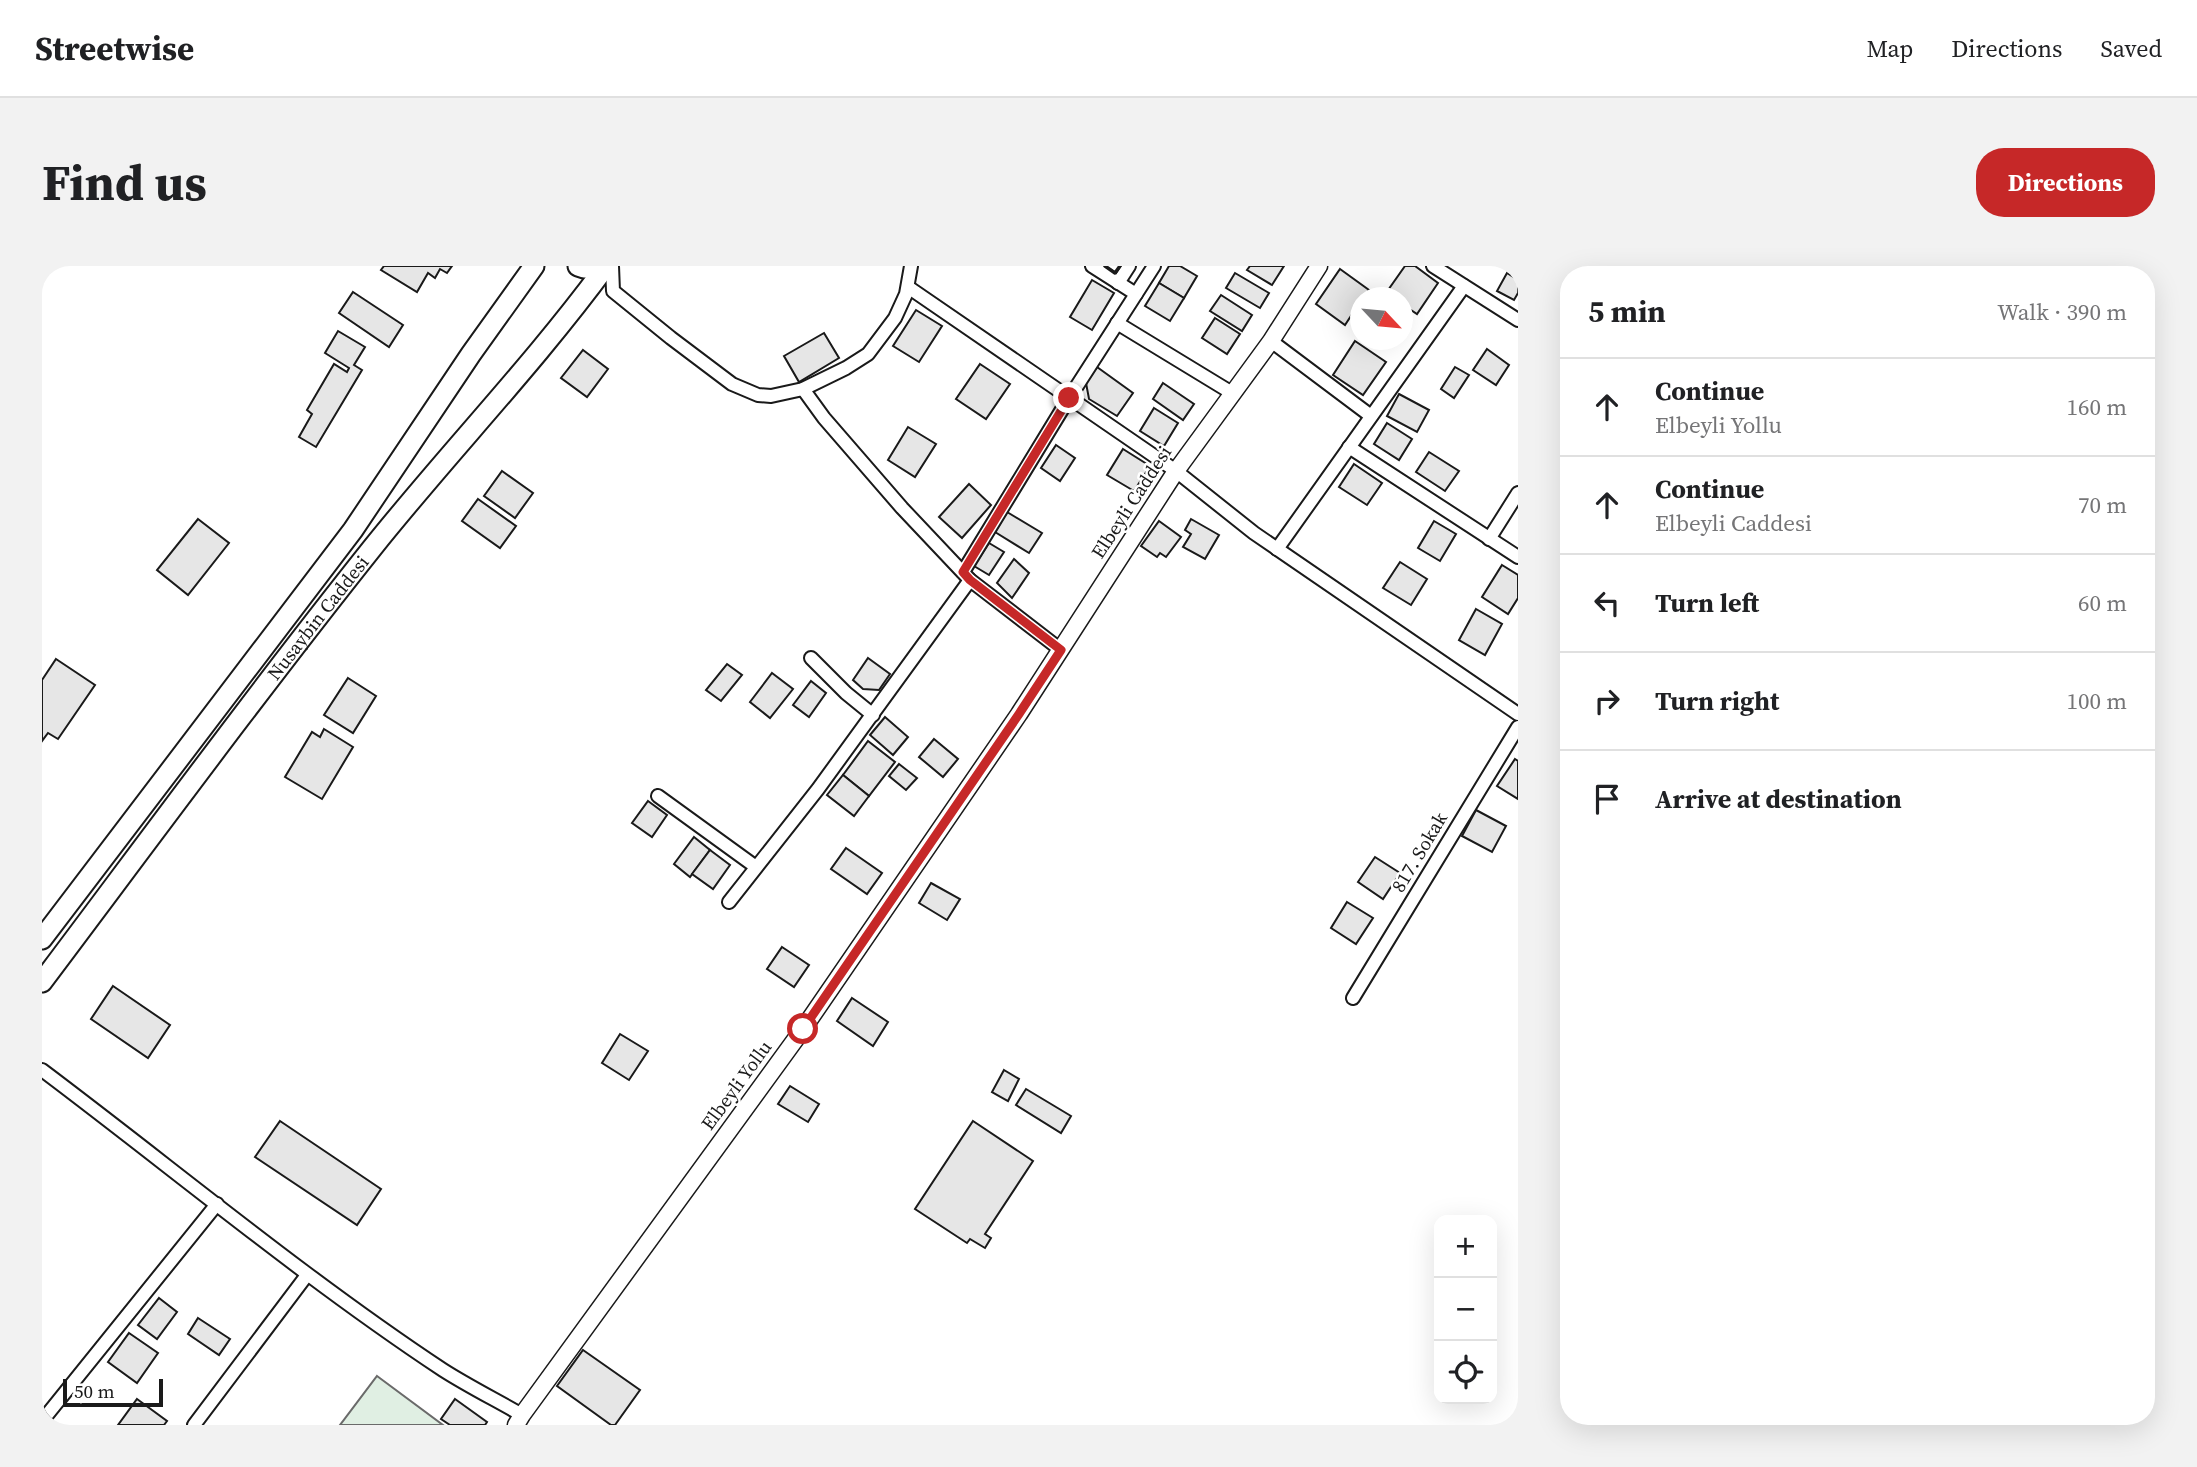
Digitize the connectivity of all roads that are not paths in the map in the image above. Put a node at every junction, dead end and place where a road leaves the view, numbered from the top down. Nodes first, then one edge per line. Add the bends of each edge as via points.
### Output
1 (534, 266) edge
2 (578, 266) edge
3 (600, 266) edge
4 (606, 266) edge
5 (612, 266) edge
6 (911, 266) edge
7 (1092, 266) edge
8 (1129, 266) edge
9 (1154, 266) edge
10 (1433, 266) edge
11 (1312, 268) edge
12 (1118, 282) junction
13 (1464, 286) junction
14 (908, 287) junction
15 (1136, 294) junction
16 (1518, 320) edge
17 (1118, 323) junction
18 (1271, 341) junction
19 (803, 389) junction
20 (1232, 393) junction
21 (1069, 398) junction
22 (1371, 416) junction
23 (1349, 447) junction
24 (1176, 471) junction
25 (1518, 493) edge
26 (1489, 539) junction
27 (1277, 549) junction
28 (1518, 557) edge
29 (966, 576) junction
30 (1061, 650) junction
31 (811, 658) dead end
32 (1518, 714) edge
33 (873, 715) junction
34 (1518, 727) edge
35 (983, 764) joint
36 (658, 796) dead end
37 (756, 867) junction
38 (729, 902) dead end
39 (42, 939) edge
40 (42, 982) edge
41 (1353, 998) dead end
42 (42, 1070) edge
43 (217, 1204) junction
44 (307, 1275) junction
45 (519, 1420) edge
46 (42, 1421) edge
47 (194, 1425) edge

1 - 39 highway, Nusaybin Caddesi via 353,530
2 - 3 highway
4 - 40 highway, Nusaybin Caddesi via 373,548
5 - 19 street via 613,291 732,384 771,396
6 - 14 street
7 - 12 street
8 - 12 street
9 - 15 street
10 - 13 street
11 - 18 street, Elbeyli Caddesi
12 - 15 street
13 - 16 street
13 - 22 street
14 - 19 street via 895,318 868,354
14 - 21 street
15 - 17 street
17 - 20 street
17 - 21 street
18 - 20 street, Elbeyli Caddesi
18 - 22 street
19 - 29 street via 902,508
20 - 24 street, Elbeyli Caddesi
21 - 24 street
21 - 29 street
22 - 23 street
23 - 26 street
23 - 27 street
24 - 27 street
24 - 30 street, Elbeyli Caddesi
25 - 26 street
26 - 28 street
27 - 32 street
29 - 30 street
29 - 33 street
30 - 35 street, Elbeyli Caddesi
31 - 33 street
33 - 37 street
34 - 41 street, 817. Sokak
35 - 45 street, Elbeyli Yollu via 803,1029
36 - 37 street
37 - 38 street
42 - 43 street
43 - 44 street
43 - 46 street
44 - 45 street
44 - 47 street

